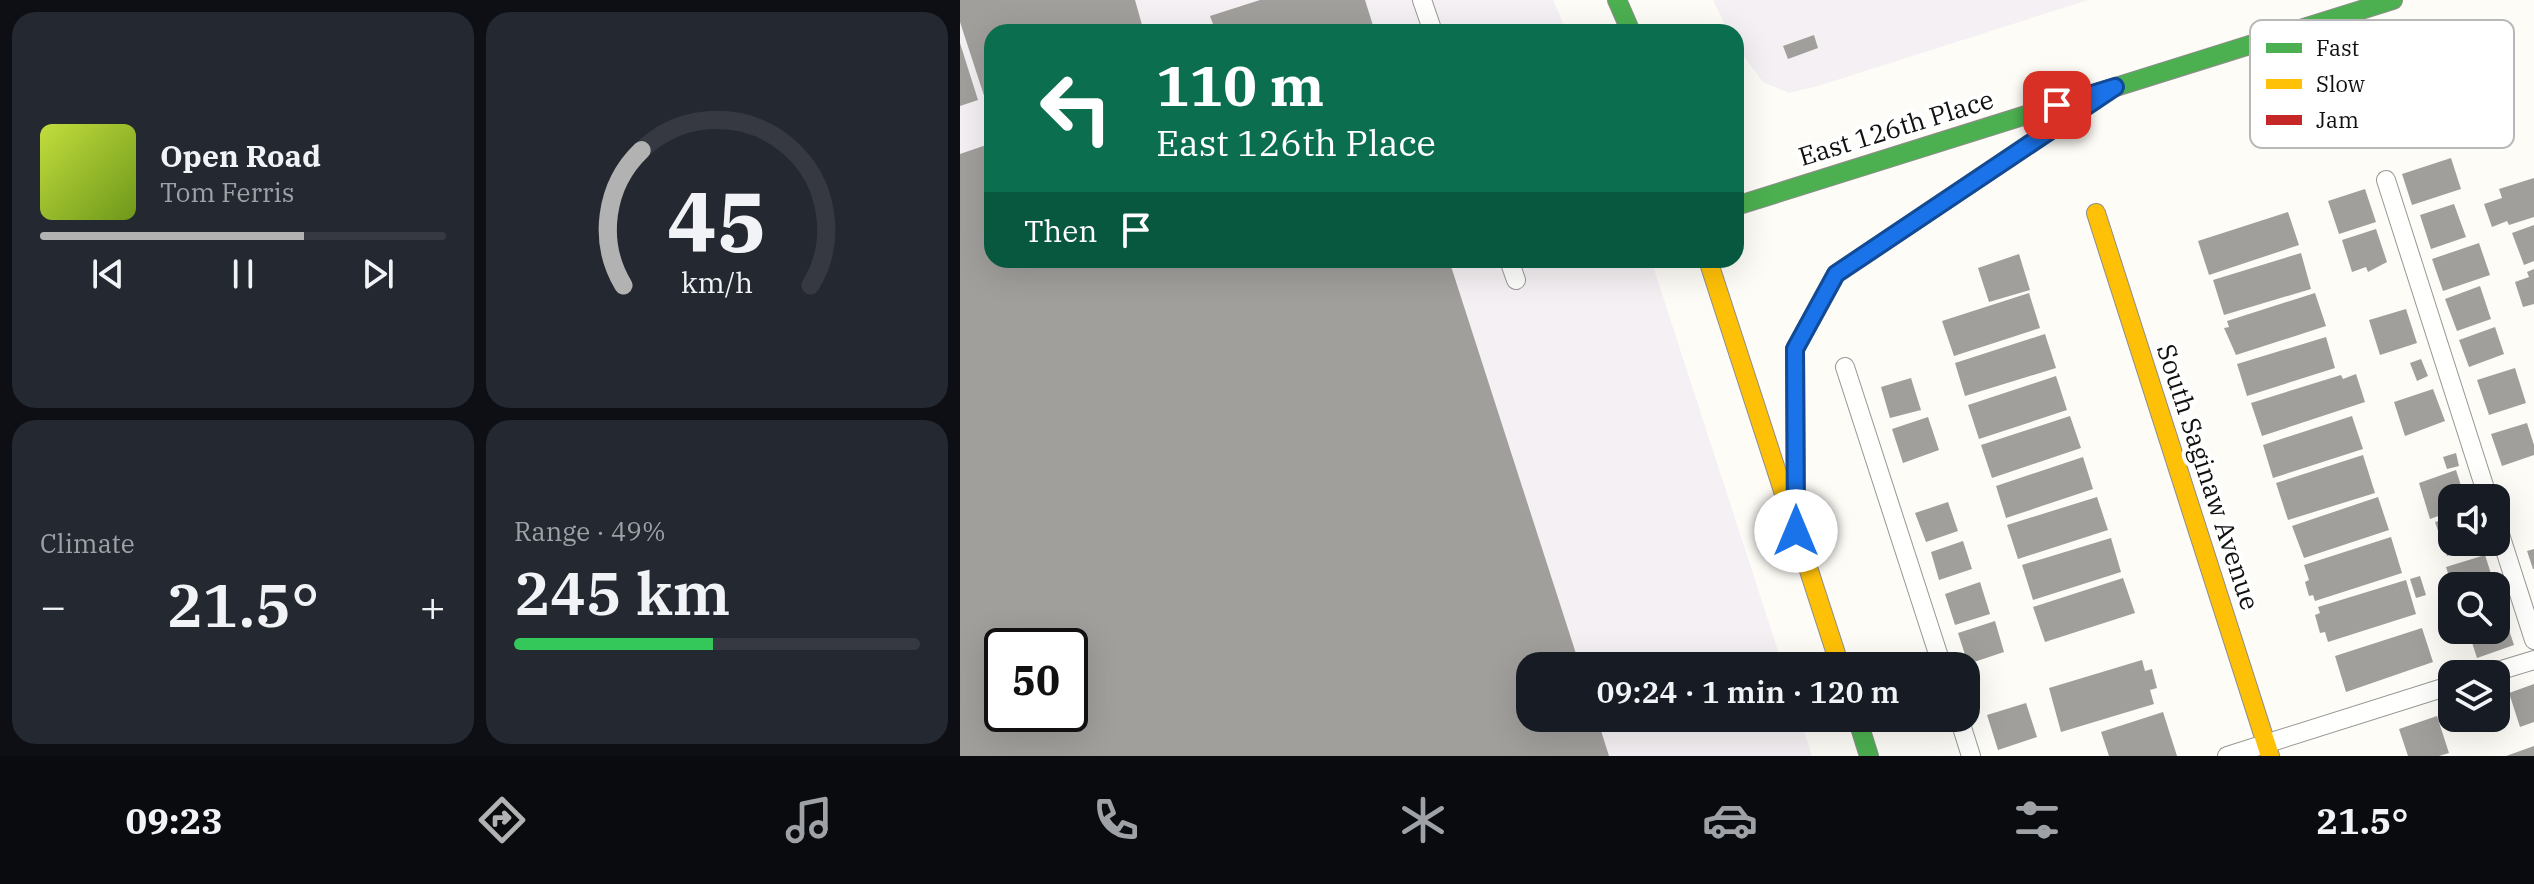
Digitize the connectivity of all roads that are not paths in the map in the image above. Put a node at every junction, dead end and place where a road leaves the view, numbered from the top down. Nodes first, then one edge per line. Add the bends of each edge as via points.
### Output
1 (1422, 0) edge
2 (1617, 0) edge
3 (2393, 0) edge
4 (2329, 20) edge
5 (1430, 24) edge
6 (1628, 24) edge
7 (2250, 45) edge
8 (2115, 87) junction
9 (2386, 180) dead end
10 (1744, 203) edge
11 (2096, 213) dead end
12 (1512, 268) edge
13 (1711, 268) edge
14 (1516, 280) dead end
15 (1845, 367) dead end
16 (2484, 484) edge
17 (1796, 531) junction
18 (2507, 556) edge
19 (2534, 640) edge
20 (1835, 652) edge
21 (1937, 652) edge
22 (2534, 660) edge
23 (2510, 667) edge
24 (2438, 690) edge
25 (1861, 732) edge
26 (1963, 732) edge
27 (2268, 750) edge
28 (1869, 756) edge
29 (1971, 756) edge
30 (2227, 756) edge

1 - 5 lane
2 - 6 street
3 - 4 street, East 126th Place
7 - 8 street, East 126th Place
8 - 10 street, East 126th Place
8 - 17 street via 1836,274 1795,349
9 - 16 lane
11 - 27 street, South Saginaw Avenue
12 - 14 lane
13 - 17 street
15 - 21 lane
17 - 20 street
18 - 19 lane
22 - 23 lane
24 - 27 lane
25 - 28 street
26 - 29 lane
27 - 30 lane

